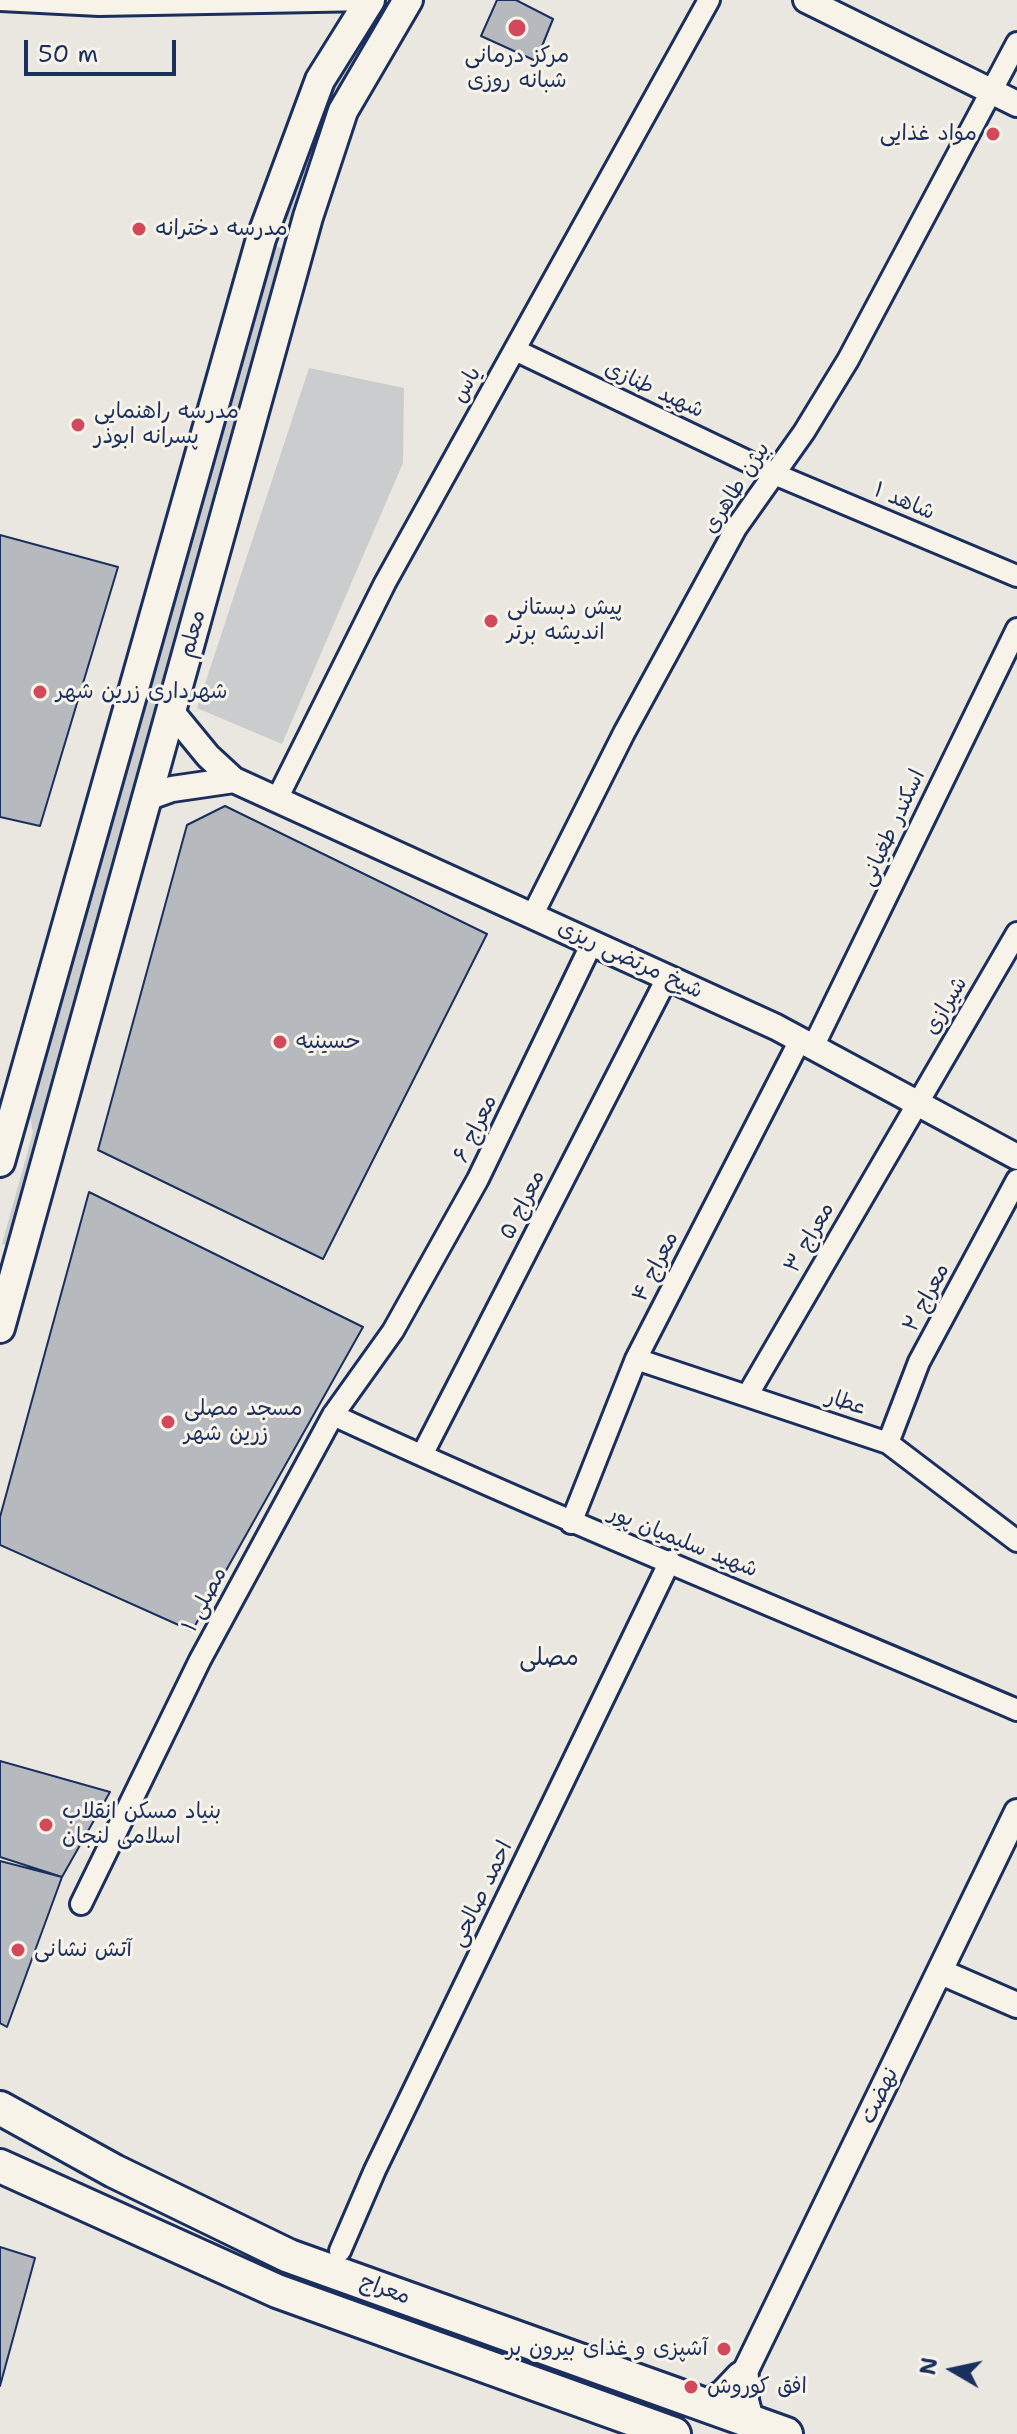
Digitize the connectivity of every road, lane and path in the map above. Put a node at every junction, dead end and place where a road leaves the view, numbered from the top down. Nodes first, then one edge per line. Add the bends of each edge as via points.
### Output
1 (0, 0) edge
2 (370, 0) edge
3 (408, 0) edge
4 (709, 0) edge
5 (813, 2) edge
6 (1017, 43) edge
7 (989, 91) junction
8 (1017, 104) edge
9 (265, 227) junction
10 (302, 239) junction
11 (515, 350) junction
12 (772, 473) junction
13 (1017, 576) edge
14 (1017, 629) edge
15 (171, 711) junction
16 (234, 780) junction
17 (147, 798) junction
18 (277, 799) junction
19 (532, 916) junction
20 (1017, 933) edge
21 (592, 943) junction
22 (667, 978) junction
23 (806, 1044) junction
24 (916, 1104) junction
25 (1017, 1157) edge
26 (0, 1162) edge
27 (1017, 1180) edge
28 (10, 1256) edge
29 (0, 1328) edge
30 (393, 1331) joint
31 (636, 1359) junction
32 (747, 1396) junction
33 (333, 1415) junction
34 (888, 1443) junction
35 (422, 1455) junction
36 (571, 1523) junction
37 (1017, 1541) edge
38 (670, 1561) junction
39 (1017, 1710) edge
40 (1017, 1812) edge
41 (81, 1904) dead end
42 (941, 1972) junction
43 (1017, 2005) edge
44 (0, 2108) edge
45 (2, 2168) edge
46 (340, 2251) dead end
47 (742, 2378) junction
48 (708, 2406) junction
49 (747, 2420) junction
50 (674, 2434) edge
51 (786, 2434) edge

1 - 2 street via 111,5
2 - 9 main road, معلم via 320,80
3 - 10 main road, معلم via 343,111
4 - 11 street, یاس
5 - 7 street
6 - 7 street, بیژن طاهری
7 - 8 street
7 - 12 street, بیژن طاهری via 848,360
9 - 10 main road
9 - 26 main road, معلم
10 - 15 main road, معلم
11 - 12 street, شهید طنازی
11 - 18 street, یاس via 385,583
12 - 13 street, شاهد ۱
12 - 19 street, بیژن طاهری via 736,528 624,733
14 - 23 street, اسکندر طغیانی
15 - 16 street, شیخ مرتضی ریزی
15 - 17 main road, معلم
16 - 17 street
16 - 18 street, شیخ مرتضی ریزی
17 - 28 main road, معلم
18 - 19 street, شیخ مرتضی ریزی
19 - 21 street, شیخ مرتضی ریزی
20 - 24 street, شیرازی
21 - 22 street, شیخ مرتضی ریزی
21 - 30 street, معراج ۶ via 478,1179
22 - 23 street, شیخ مرتضی ریزی
22 - 35 street, معراج ۵
23 - 24 street, شیخ مرتضی ریزی
23 - 31 street, معراج ۴
24 - 25 street, شیخ مرتضی ریزی
24 - 32 street, معراج ۳
27 - 34 street, معراج ۲ via 919,1362
28 - 29 main road, معلم
30 - 33 street, مصلی ۱
31 - 32 street, عطار
31 - 36 street, معراج ۴
32 - 34 street, عطار
33 - 35 street, شهید سلیمیان پور
33 - 41 street, مصلی ۱ via 200,1660
34 - 37 street, عطار
35 - 36 street, شهید سلیمیان پور
36 - 38 street, شهید سلیمیان پور
38 - 39 street, شهید سلیمیان پور
38 - 46 street, احمد صالحی
40 - 42 street, نهضت
42 - 43 street
42 - 47 street, نهضت
44 - 48 main road, معراج via 114,2171 289,2256
45 - 50 main road, معراج via 277,2291
47 - 48 main road
47 - 49 main road
48 - 49 main road, معراج
49 - 51 main road, معراج

